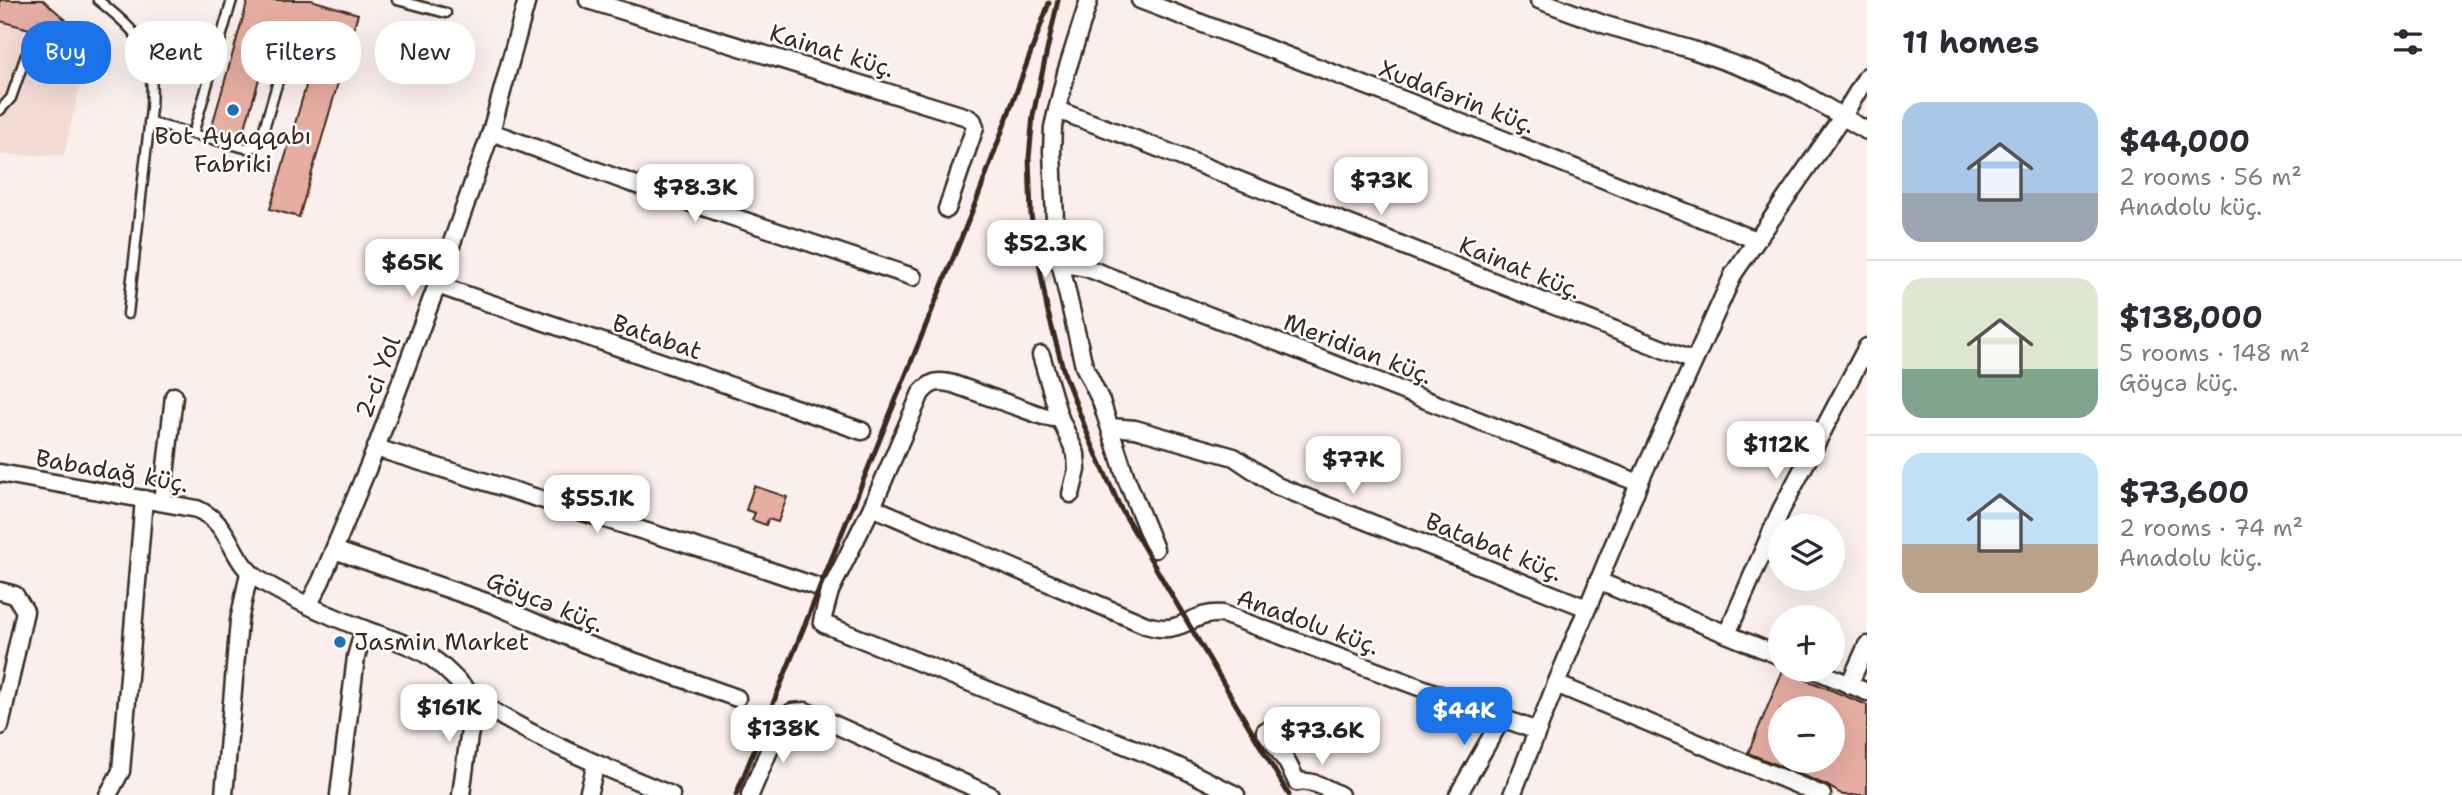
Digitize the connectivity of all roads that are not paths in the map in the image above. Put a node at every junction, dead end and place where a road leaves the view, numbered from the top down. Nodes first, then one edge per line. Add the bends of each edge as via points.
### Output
1 (98, 0) edge
2 (232, 0) edge
3 (397, 0) edge
4 (527, 0) edge
5 (588, 0) edge
6 (1089, 0) edge
7 (1140, 0) edge
8 (1539, 0) edge
9 (446, 13) dead end
10 (21, 68) edge
11 (1867, 76) edge
12 (277, 84) edge
13 (0, 110) edge
14 (1057, 110) junction
15 (1843, 116) junction
16 (149, 122) junction
17 (1867, 131) edge
18 (491, 132) junction
19 (193, 134) junction
20 (947, 209) dead end
21 (1756, 240) junction
22 (1059, 263) junction
23 (913, 277) dead end
24 (437, 285) junction
25 (128, 314) dead end
26 (1867, 348) edge
27 (1041, 355) dead end
28 (1693, 362) junction
29 (174, 396) dead end
30 (1059, 416) junction
31 (1111, 427) junction
32 (862, 431) dead end
33 (376, 448) junction
34 (0, 473) edge
35 (1639, 484) junction
36 (1071, 494) dead end
37 (144, 499) junction
38 (162, 502) junction
39 (872, 507) junction
40 (1155, 549) dead end
41 (334, 550) junction
42 (249, 573) junction
43 (1598, 581) junction
44 (0, 591) edge
45 (830, 591) junction
46 (309, 604) junction
47 (1587, 608) junction
48 (364, 629) junction
49 (1727, 634) junction
50 (1867, 645) edge
51 (1768, 651) edge
52 (1842, 682) edge
53 (1556, 684) junction
54 (1849, 685) junction
55 (1867, 692) edge
56 (737, 698) dead end
57 (478, 701) junction
58 (1503, 718) junction
59 (0, 726) edge
60 (1265, 731) dead end
61 (1537, 731) junction
62 (596, 764) junction
63 (1294, 788) edge
64 (1516, 794) edge
65 (108, 795) edge
66 (224, 795) edge
67 (339, 795) edge
68 (461, 795) edge
69 (588, 795) edge
70 (671, 795) edge
71 (750, 795) edge
72 (990, 795) edge
73 (1236, 795) edge
74 (1340, 795) edge
75 (1458, 795) edge
76 (1822, 795) edge

1 - 16 lane via 137,34 145,47 151,74
2 - 19 lane
3 - 9 lane
4 - 18 street, 2-ci Yol
5 - 20 street, Kainat küç. via 967,117 975,127
6 - 14 street
7 - 21 street, Xudafərin küç.
8 - 15 street via 1758,73
10 - 13 lane via 10,98
11 - 15 street
12 - 19 lane via 255,147
14 - 22 street via 1052,151
14 - 28 street, Kainat küç.
15 - 17 street
15 - 21 street
16 - 19 lane
16 - 25 lane
18 - 23 street
18 - 24 street, 2-ci Yol
21 - 28 street via 1734,273
22 - 31 street via 1084,366
22 - 35 street, Meridian küç. via 1087,268
24 - 32 street, Batabat
24 - 33 street, 2-ci Yol
26 - 49 street via 1781,510
27 - 30 street
28 - 35 street
29 - 38 street
30 - 36 street via 1076,454
30 - 39 street via 1043,416 940,380 930,383 921,393
31 - 40 street
31 - 47 street, Batabat küç. via 1135,429 1234,457 1277,486
33 - 41 street, 2-ci Yol
33 - 45 street
34 - 37 street, Babadağ küç.
35 - 43 street
37 - 38 street, Babadağ küç.
37 - 65 street via 121,771
38 - 42 street, Babadağ küç. via 210,516
39 - 45 street
39 - 58 street, Anadolu küç. via 1146,625 1167,630 1200,616 1223,614
41 - 46 street, 2-ci Yol
41 - 56 street, Göycə küç. via 492,604 585,644
42 - 46 street, Babadağ küç.
42 - 66 street via 239,621
43 - 47 street
43 - 49 street
44 - 59 street via 15,595 25,611
45 - 73 street via 824,624 1153,756
46 - 48 street, Babadağ küç.
47 - 53 street
48 - 57 street, Babadağ küç. via 426,654
48 - 67 street via 356,657
49 - 51 street
50 - 54 street
52 - 54 street
53 - 61 street
53 - 76 street
54 - 55 street
57 - 62 street, Babadağ küç.
57 - 68 street
58 - 61 street, Anadolu küç.
58 - 75 street
60 - 63 street via 1288,764
61 - 64 street
62 - 69 street
62 - 70 street, Babadağ küç.
63 - 74 street via 1304,781
71 - 72 street via 782,720 805,711

